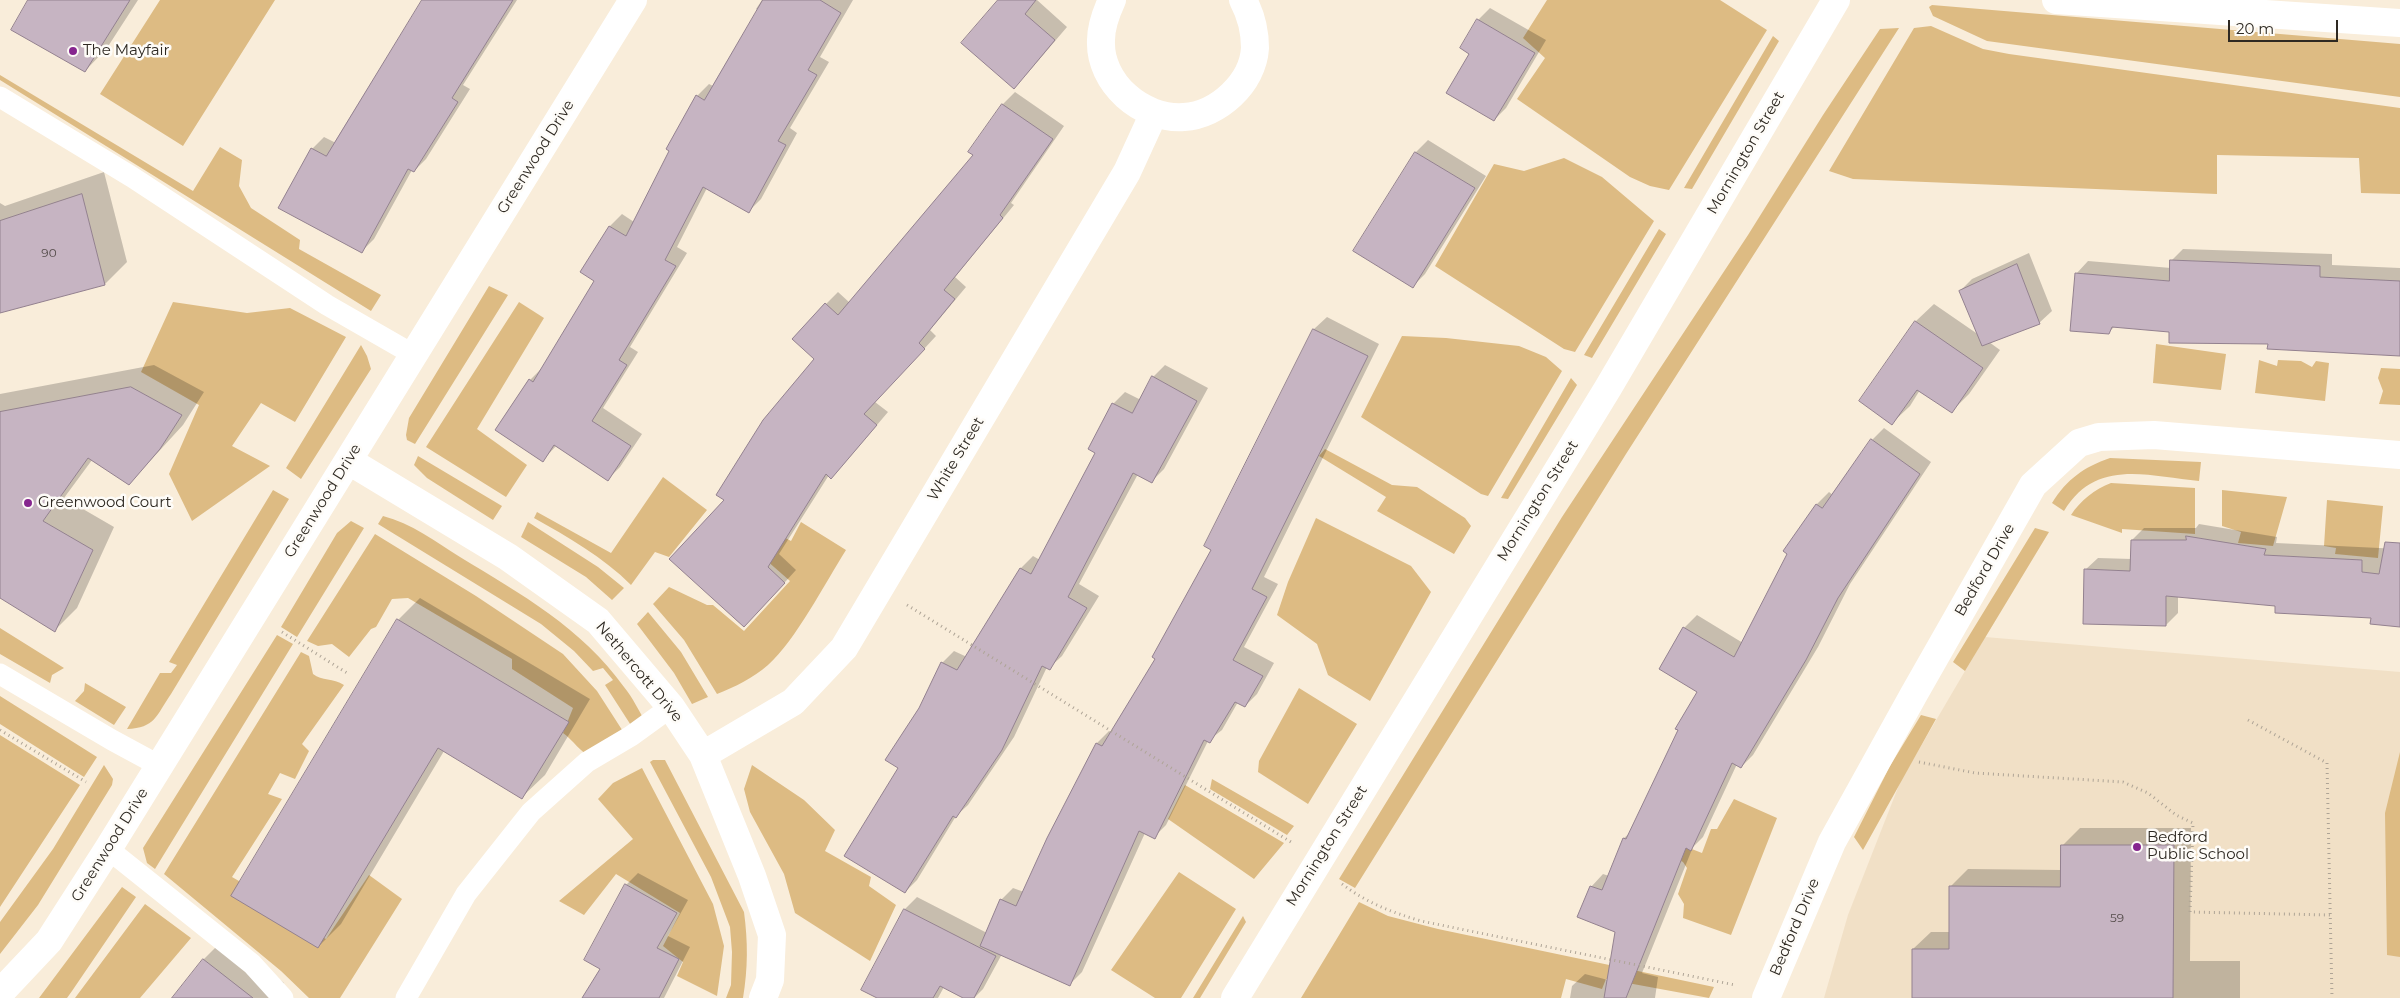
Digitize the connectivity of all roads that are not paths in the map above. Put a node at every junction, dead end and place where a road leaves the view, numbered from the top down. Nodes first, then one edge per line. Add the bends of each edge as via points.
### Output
1 (633, 0) edge
2 (1112, 0) edge
3 (1244, 0) edge
4 (1836, 0) edge
5 (2056, 0) edge
6 (2400, 23) edge
7 (0, 96) edge
8 (1154, 113) junction
9 (414, 355) junction
10 (2400, 456) edge
11 (349, 461) junction
12 (0, 674) edge
13 (671, 707) junction
14 (703, 756) junction
15 (160, 766) junction
16 (108, 849) junction
17 (0, 992) edge
18 (1767, 994) edge
19 (283, 998) edge
20 (406, 998) edge
21 (762, 998) edge
22 (1234, 998) edge

1 - 9 street, Greenwood Drive
2 - 8 street via 1105,14 1100,41 1106,68 1114,83 1132,102
3 - 8 street via 1252,16 1255,49 1247,74 1232,96 1209,110 1184,117
4 - 22 street, Mornington Street via 1608,388
5 - 6 street
7 - 9 lane via 132,177 327,305
8 - 14 street, White Street via 1126,172 844,648 793,702
9 - 11 street, Greenwood Drive
10 - 18 street, Bedford Drive via 2154,435 2099,437 2079,443 2033,485 1920,684 1832,842
11 - 13 street, Nethercott Drive via 508,557 598,621
11 - 15 street, Greenwood Drive
12 - 15 lane
13 - 14 street, Nethercott Drive
13 - 20 lane via 588,762 531,812 466,894
14 - 21 street, Nethercott Drive via 752,876 772,935 770,980
15 - 16 street, Greenwood Drive
16 - 17 street, Greenwood Drive via 49,941
16 - 19 lane via 252,964

